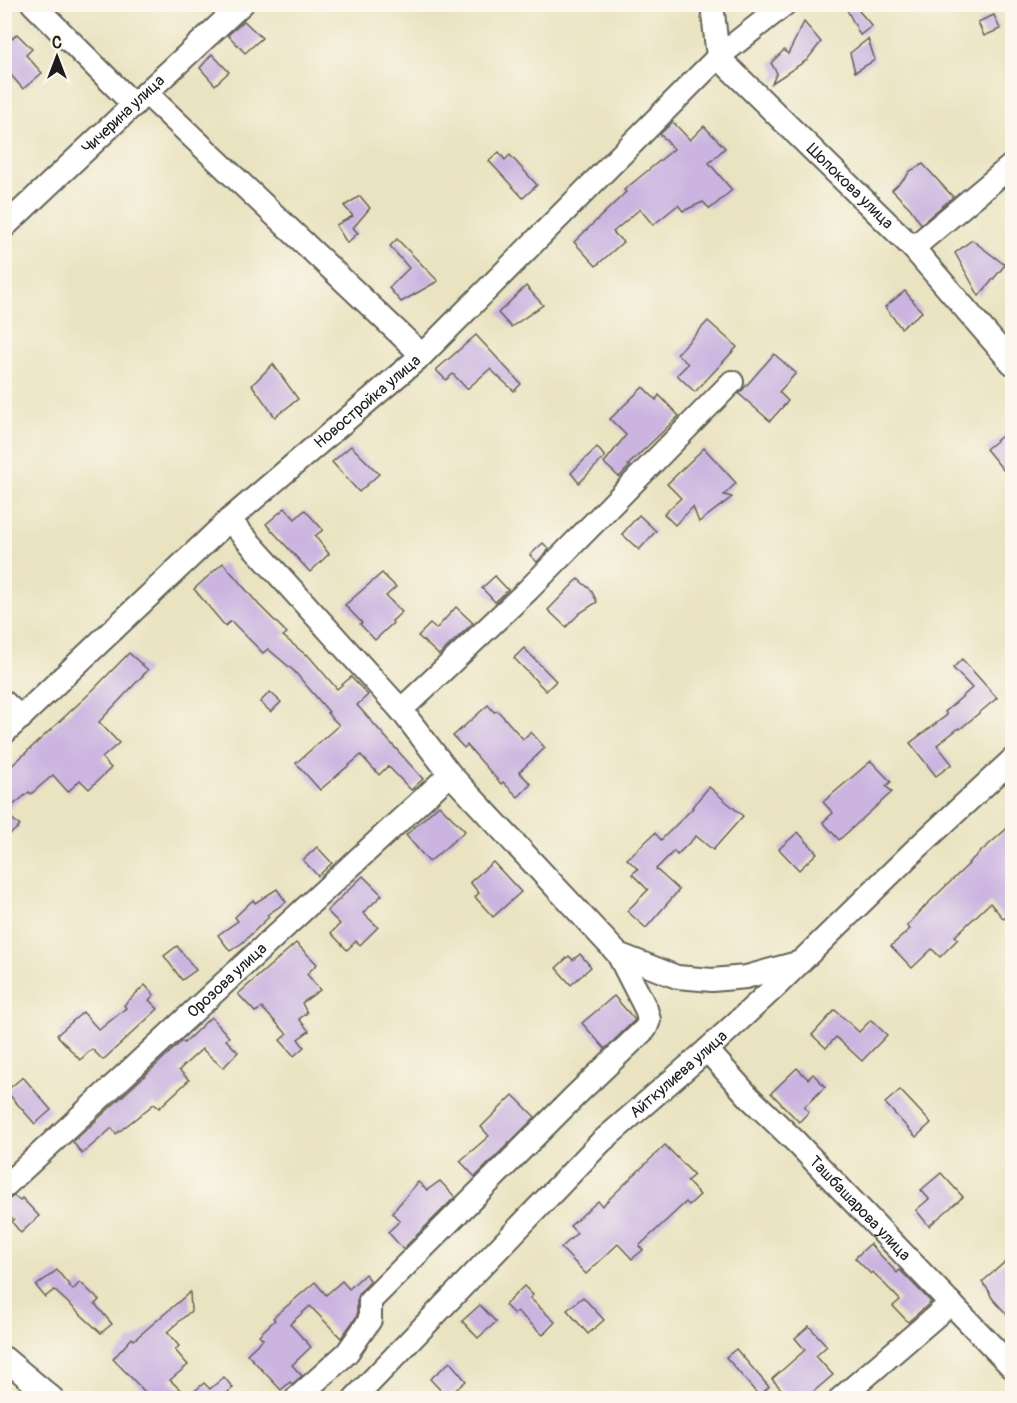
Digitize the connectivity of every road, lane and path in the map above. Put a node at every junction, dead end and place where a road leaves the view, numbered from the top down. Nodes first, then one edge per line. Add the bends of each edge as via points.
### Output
1 (33, 4) edge
2 (242, 4) edge
3 (712, 4) edge
4 (785, 4) edge
5 (718, 57) junction
6 (140, 99) junction
7 (1012, 165) edge
8 (4, 227) edge
9 (913, 248) junction
10 (422, 355) junction
11 (1012, 363) edge
12 (732, 382) dead end
13 (229, 520) junction
14 (4, 702) edge
15 (400, 710) junction
16 (13, 726) edge
17 (1012, 760) edge
18 (450, 774) junction
19 (618, 954) junction
20 (800, 962) junction
21 (707, 1050) junction
22 (4, 1187) edge
23 (951, 1303) junction
24 (4, 1358) edge
25 (1012, 1366) edge
26 (52, 1398) edge
27 (297, 1398) edge
28 (355, 1398) edge
29 (842, 1398) edge

1 - 6 street
2 - 6 street, Чичерина улица
3 - 5 street
4 - 5 street, Новостройка улица
5 - 9 street, Шопокова улица
5 - 10 street, Новостройка улица
6 - 8 street, Чичерина улица
6 - 10 street
7 - 9 street
9 - 11 street, Шопокова улица
10 - 13 street, Новостройка улица
12 - 15 street via 528,590
13 - 15 street
13 - 16 street, Новостройка улица
14 - 16 street
15 - 18 street
17 - 20 street, Айткулиева улица
18 - 19 street
18 - 22 street, Орозова улица
19 - 20 street via 677,977 712,980 746,977
19 - 27 street via 646,1009 646,1028 370,1301 370,1320 347,1353
20 - 21 street, Айткулиева улица
21 - 23 street, Ташбашарова улица
21 - 28 street, Айткулиева улица via 601,1142
23 - 25 street, Ташбашарова улица
23 - 29 street
24 - 26 street

